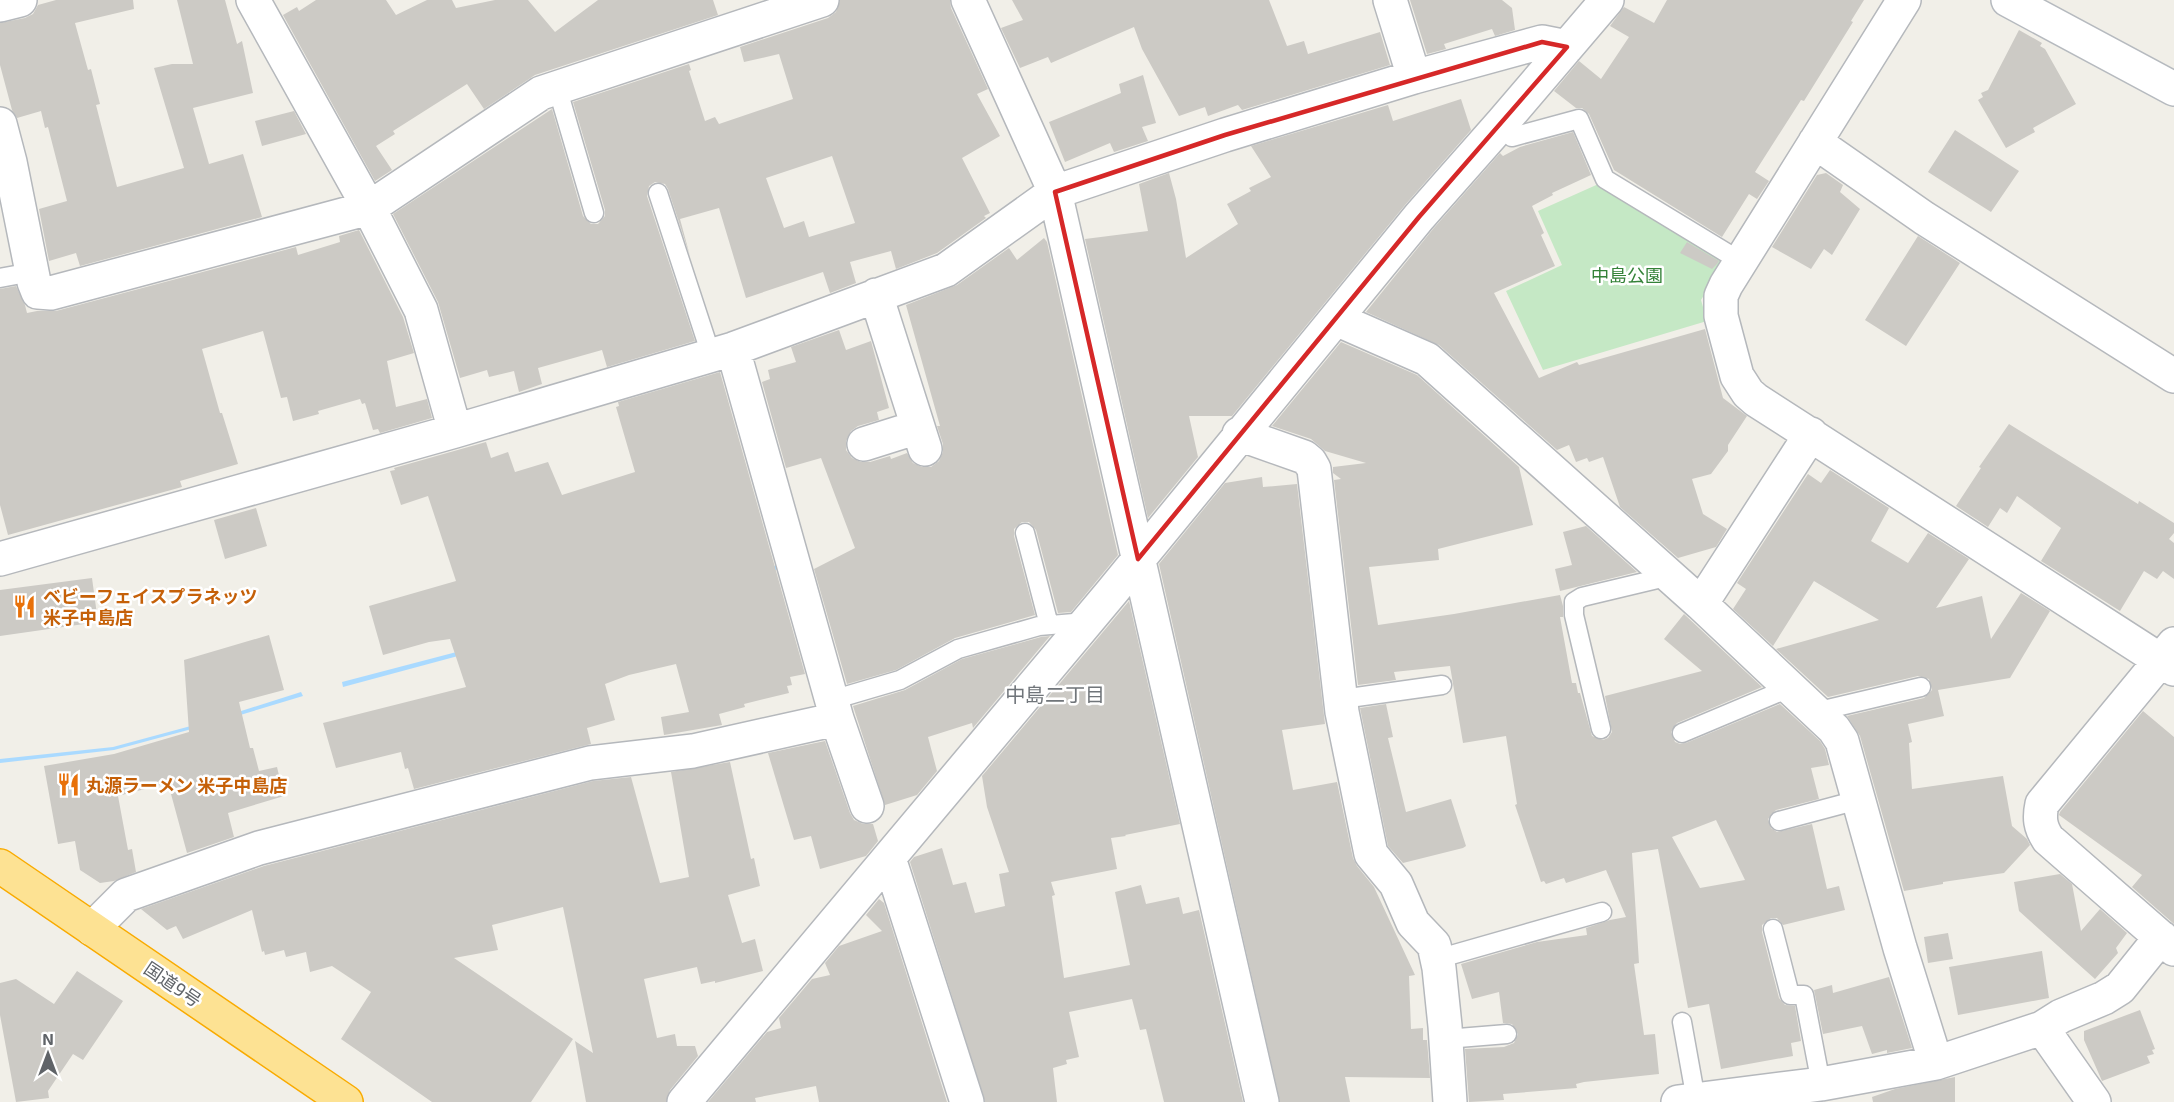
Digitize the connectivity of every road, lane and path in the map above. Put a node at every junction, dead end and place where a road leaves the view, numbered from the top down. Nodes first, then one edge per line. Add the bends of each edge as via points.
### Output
1 (20, 0) edge
2 (253, 0) edge
3 (822, 0) edge
4 (968, 0) edge
5 (1390, 0) edge
6 (1607, 0) edge
7 (1904, 0) edge
8 (2007, 0) edge
9 (0, 5) edge
10 (1567, 47) junction
11 (1414, 77) junction
12 (557, 87) junction
13 (2174, 89) edge
14 (1502, 123) junction
15 (0, 124) edge
16 (1815, 142) junction
17 (1055, 192) junction
18 (658, 193) dead end
19 (369, 208) junction
20 (594, 213) dead end
21 (1740, 261) junction
22 (32, 272) junction
23 (0, 278) edge
24 (876, 295) junction
25 (1336, 319) junction
26 (722, 352) junction
27 (2174, 376) edge
28 (454, 431) junction
29 (1239, 434) junction
30 (1811, 434) junction
31 (864, 444) dead end
32 (1024, 533) dead end
33 (0, 559) edge
34 (1138, 559) junction
35 (1670, 576) junction
36 (1701, 604) junction
37 (1087, 621) junction
38 (1048, 625) junction
39 (2170, 658) edge
40 (1442, 685) dead end
41 (1921, 687) dead end
42 (1789, 688) junction
43 (1342, 699) junction
44 (835, 710) junction
45 (1815, 712) junction
46 (1601, 729) dead end
47 (1682, 733) dead end
48 (1858, 800) junction
49 (867, 806) dead end
50 (1779, 821) dead end
51 (889, 858) junction
52 (0, 866) edge
53 (1602, 912) dead end
54 (92, 929) junction
55 (1773, 929) dead end
56 (2167, 943) edge
57 (1437, 959) junction
58 (1682, 1022) dead end
59 (2042, 1029) junction
60 (1507, 1034) dead end
61 (1446, 1039) junction
62 (1936, 1063) junction
63 (1821, 1084) junction
64 (1687, 1101) edge
65 (346, 1102) edge
66 (684, 1102) edge
67 (967, 1102) edge
68 (1262, 1102) edge
69 (1450, 1102) edge
70 (2094, 1102) edge

1 - 9 street
2 - 19 street
3 - 12 street
4 - 17 street
5 - 11 street
6 - 10 street
7 - 16 street
8 - 13 street
10 - 11 street via 1542,42
10 - 14 street
11 - 17 street
12 - 19 street via 541,93
12 - 20 lane
14 - 21 lane via 1512,137 1579,119 1605,179
14 - 25 street
15 - 22 street
16 - 21 street
16 - 27 street via 1924,218
17 - 24 street via 946,270
17 - 34 street
18 - 26 lane
19 - 22 street via 51,293 38,292
19 - 28 street via 421,310
21 - 30 street via 1720,304 1737,376 1748,393
22 - 23 lane
24 - 26 street
24 - 31 street via 922,438
25 - 29 street
25 - 35 street via 1426,359
26 - 28 street
26 - 44 street
28 - 33 street
29 - 34 street
29 - 43 street via 1304,457 1314,469
30 - 36 street
30 - 39 street
32 - 38 lane
34 - 37 street
34 - 68 street
35 - 36 street
35 - 46 lane via 1575,602 1574,615
36 - 42 street
37 - 38 lane
37 - 51 street
38 - 44 lane via 958,649
39 - 56 street via 2042,804 2039,816 2048,839
40 - 43 lane
41 - 45 lane
42 - 45 street
42 - 47 lane
43 - 57 street via 1371,854 1396,884 1413,923 1434,945
44 - 49 street
44 - 54 street via 693,751 590,763 259,848 126,895
45 - 48 street via 1842,741
48 - 50 lane
48 - 62 street
51 - 66 street
51 - 67 street
52 - 54 highway, 国道9号
53 - 57 lane
54 - 65 highway, 国道9号
55 - 63 lane via 1790,995 1804,995
56 - 59 street via 2120,988
57 - 61 street
58 - 64 lane
59 - 62 street
59 - 70 street
60 - 61 lane
61 - 69 street
62 - 63 street
63 - 64 street

